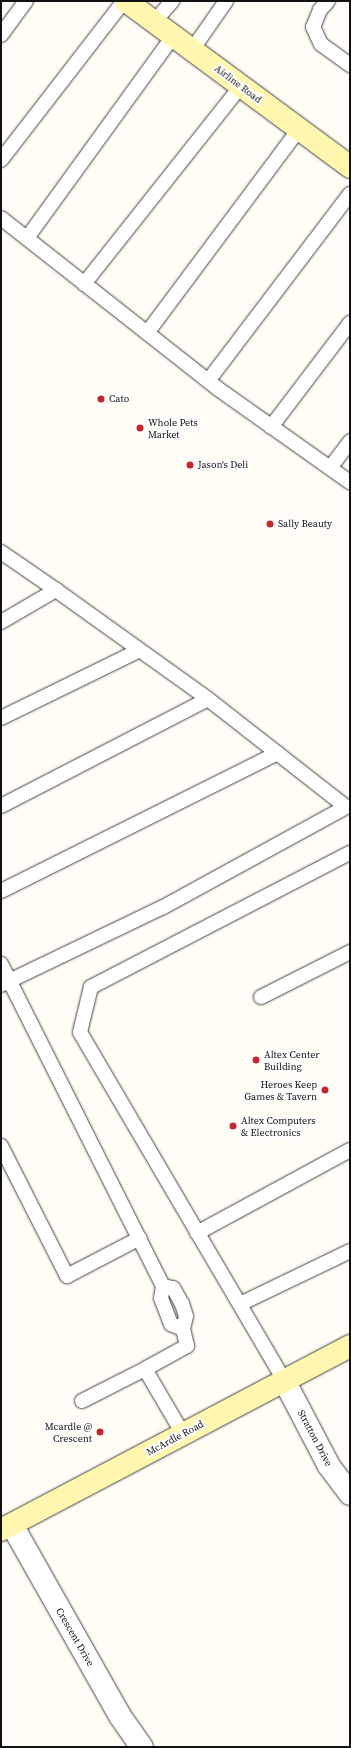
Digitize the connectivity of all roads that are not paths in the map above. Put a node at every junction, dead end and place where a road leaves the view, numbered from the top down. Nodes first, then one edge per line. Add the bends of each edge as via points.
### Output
1 (125, 1) edge
2 (172, 1) edge
3 (226, 1) edge
4 (328, 1) edge
5 (21, 2) edge
6 (154, 22) junction
7 (1, 35) edge
8 (173, 36) junction
9 (192, 50) junction
10 (350, 65) edge
11 (241, 86) junction
12 (299, 129) junction
13 (1, 160) edge
14 (350, 167) edge
15 (350, 194) edge
16 (1, 218) edge
17 (27, 238) junction
18 (84, 284) junction
19 (350, 323) edge
20 (147, 333) junction
21 (208, 381) junction
22 (271, 427) junction
23 (350, 441) edge
24 (330, 468) junction
25 (350, 482) edge
26 (1, 552) edge
27 (56, 590) junction
28 (1, 622) edge
29 (138, 651) junction
30 (208, 699) junction
31 (1, 718) edge
32 (278, 753) junction
33 (1, 806) edge
34 (350, 853) edge
35 (1, 891) edge
36 (350, 952) edge
37 (1, 964) edge
38 (5, 983) edge
39 (261, 997) dead end
40 (1, 1146) edge
41 (350, 1150) edge
42 (197, 1233) junction
43 (140, 1238) junction
44 (350, 1251) edge
45 (240, 1304) junction
46 (350, 1346) edge
47 (145, 1369) junction
48 (284, 1380) junction
49 (82, 1401) dead end
50 (183, 1434) junction
51 (350, 1494) edge
52 (6, 1528) edge
53 (142, 1747) edge

1 - 6 main road, Airline Road
1 - 13 lane
2 - 6 lane
3 - 9 lane
4 - 10 lane via 320,10 313,27 321,44
5 - 7 lane
6 - 8 main road, Airline Road
8 - 9 main road, Airline Road
8 - 17 lane
9 - 11 main road, Airline Road
11 - 12 main road, Airline Road
11 - 18 lane
12 - 14 main road, Airline Road
12 - 20 lane
15 - 21 lane
16 - 17 lane
17 - 18 lane
18 - 20 lane
19 - 22 lane
20 - 21 lane
21 - 22 lane
22 - 24 lane
23 - 24 lane
24 - 25 lane
26 - 27 lane
27 - 28 lane
27 - 29 lane
29 - 30 lane
29 - 31 lane
30 - 32 lane
30 - 33 lane
32 - 35 lane
32 - 38 lane via 346,807 163,907
34 - 42 lane via 91,986 80,1032
36 - 39 lane
37 - 38 lane
38 - 43 lane
40 - 43 lane via 67,1276
41 - 42 lane
42 - 45 lane
43 - 47 lane via 163,1286 173,1288 186,1316 183,1329 187,1346
44 - 45 lane
45 - 48 lane
46 - 48 main road, McArdle Road
47 - 49 lane
47 - 50 lane
48 - 50 main road, McArdle Road
48 - 51 street, Stratton Drive via 329,1466
50 - 52 main road, McArdle Road
52 - 53 street, Crescent Drive via 120,1716

